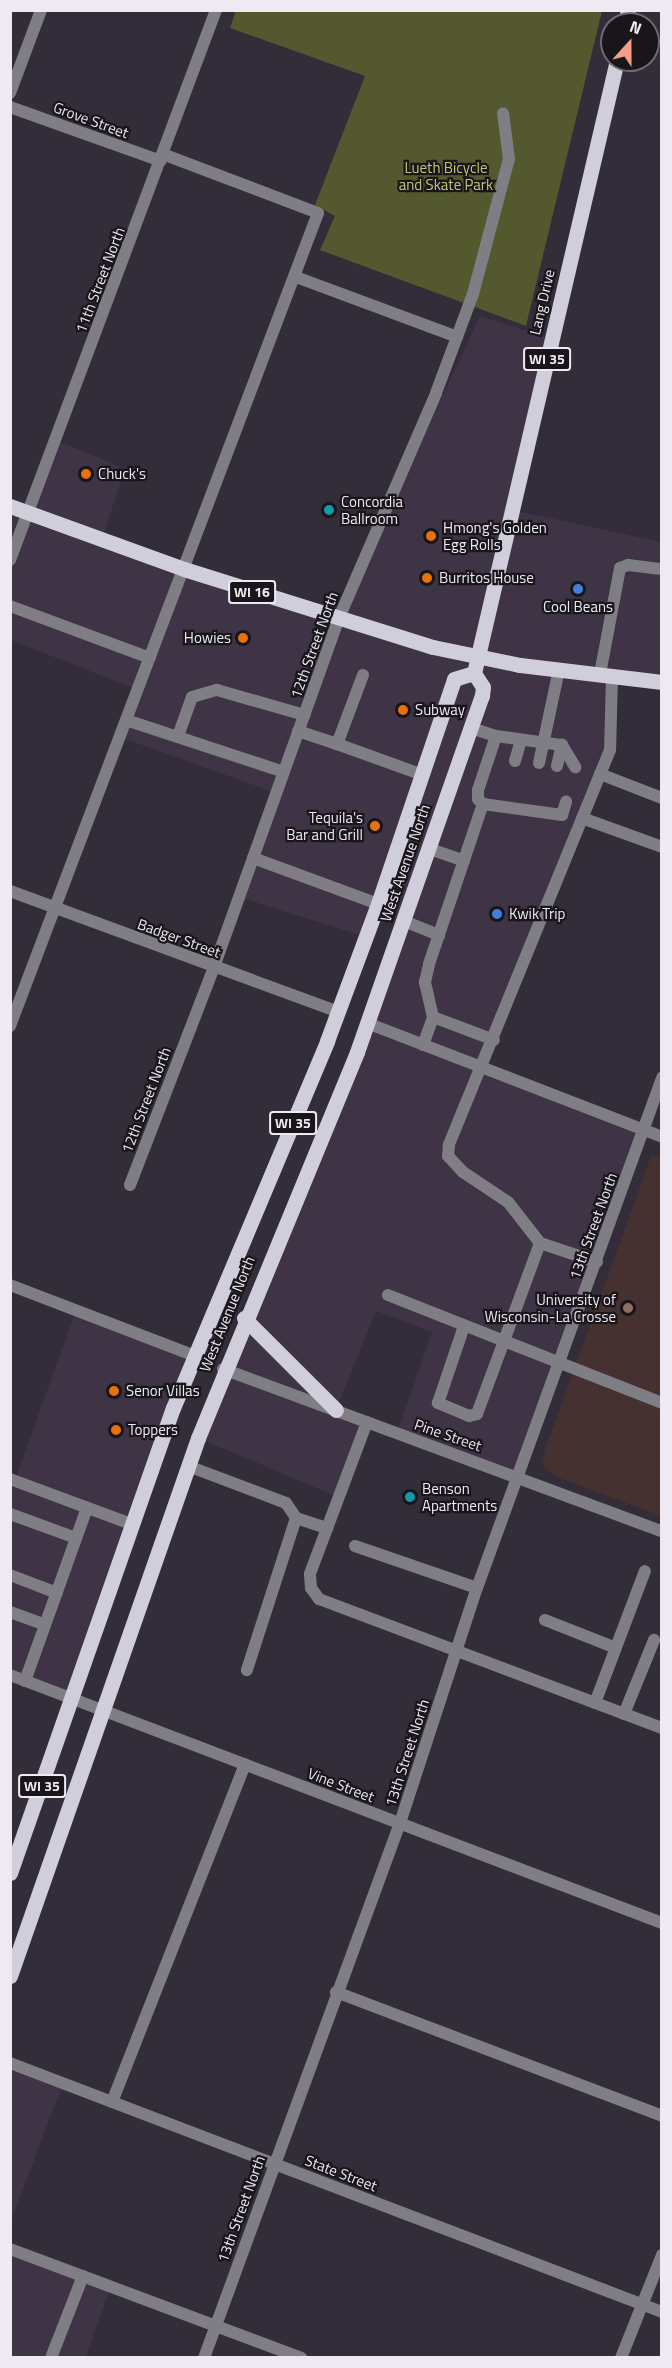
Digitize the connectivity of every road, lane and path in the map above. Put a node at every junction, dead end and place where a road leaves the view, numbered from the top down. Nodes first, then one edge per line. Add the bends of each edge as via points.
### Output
1 (41, 10) edge
2 (216, 10) edge
3 (613, 72) edge
4 (10, 93) edge
5 (10, 107) edge
6 (502, 113) dead end
7 (162, 157) junction
8 (296, 277) junction
9 (457, 337) junction
10 (10, 506) edge
11 (29, 513) junction
12 (10, 560) edge
13 (662, 569) edge
14 (184, 570) junction
15 (10, 606) edge
16 (338, 620) junction
17 (150, 658) junction
18 (476, 665) junction
19 (559, 670) junction
20 (363, 675) dead end
21 (606, 675) junction
22 (662, 682) edge
23 (304, 715) junction
24 (126, 720) junction
25 (471, 728) junction
26 (298, 730) junction
27 (178, 736) junction
28 (496, 736) junction
29 (521, 740) junction
30 (544, 742) junction
31 (337, 744) junction
32 (562, 745) junction
33 (515, 761) dead end
34 (539, 764) dead end
35 (557, 766) dead end
36 (575, 767) dead end
37 (284, 772) junction
38 (423, 774) junction
39 (600, 774) junction
40 (661, 797) edge
41 (548, 800) dead end
42 (566, 802) dead end
43 (483, 804) junction
44 (545, 813) junction
45 (582, 818) junction
46 (662, 847) edge
47 (430, 849) junction
48 (253, 858) junction
49 (464, 861) junction
50 (10, 891) edge
51 (378, 904) junction
52 (55, 908) junction
53 (404, 921) junction
54 (439, 934) junction
55 (214, 967) junction
56 (338, 1012) junction
57 (433, 1017) junction
58 (367, 1023) junction
59 (10, 1026) edge
60 (494, 1040) junction
61 (423, 1045) junction
62 (482, 1068) junction
63 (662, 1078) edge
64 (643, 1130) junction
65 (662, 1137) edge
66 (130, 1185) dead end
67 (540, 1243) junction
68 (597, 1262) junction
69 (10, 1285) edge
70 (388, 1295) dead end
71 (244, 1318) junction
72 (465, 1326) junction
73 (504, 1341) junction
74 (195, 1356) junction
75 (560, 1363) junction
76 (223, 1369) junction
77 (662, 1403) edge
78 (336, 1410) junction
79 (367, 1422) junction
80 (188, 1466) junction
81 (519, 1476) junction
82 (10, 1479) edge
83 (87, 1508) junction
84 (10, 1514) edge
85 (296, 1518) junction
86 (131, 1524) junction
87 (327, 1528) junction
88 (662, 1531) edge
89 (76, 1538) junction
90 (355, 1546) dead end
91 (645, 1570) dead end
92 (10, 1575) edge
93 (477, 1588) junction
94 (57, 1593) junction
95 (10, 1612) edge
96 (545, 1620) dead end
97 (45, 1625) junction
98 (654, 1640) dead end
99 (615, 1648) junction
100 (455, 1652) junction
101 (247, 1670) dead end
102 (10, 1675) edge
103 (25, 1681) junction
104 (73, 1699) junction
105 (595, 1703) junction
106 (103, 1710) junction
107 (624, 1714) junction
108 (662, 1728) edge
109 (244, 1764) junction
110 (400, 1823) junction
111 (11, 1871) edge
112 (662, 1923) edge
113 (10, 1976) edge
114 (336, 1992) junction
115 (10, 2063) edge
116 (112, 2102) junction
117 (662, 2116) edge
118 (273, 2163) junction
119 (10, 2249) edge
120 (662, 2255) edge
121 (82, 2276) junction
122 (642, 2305) junction
123 (662, 2312) edge
124 (215, 2325) junction
125 (51, 2358) edge
126 (204, 2358) edge
127 (301, 2358) edge
128 (621, 2358) edge

1 - 4 street
2 - 7 street, 11th Street North
3 - 18 main road, Lang Drive / WI 35
5 - 7 street, Grove Street
6 - 9 street, 12th Street North via 509,159 473,294
7 - 8 street, Grove Street via 318,213
7 - 11 street, 11th Street North
8 - 9 street
8 - 14 street
9 - 16 street, 12th Street North
10 - 11 main road, WI 16
11 - 12 street, 11th Street North
11 - 14 main road, WI 16
13 - 21 street via 628,565 620,568
14 - 16 main road, WI 16
14 - 17 street
15 - 17 street
16 - 18 main road, WI 16
16 - 23 street, 12th Street North
17 - 24 street
18 - 19 main road, WI 16
18 - 25 main road, West Avenue North / WI 35 via 483,687
18 - 38 main road, West Avenue North / WI 35 via 454,679
19 - 21 main road, WI 16
19 - 30 street
20 - 31 street
21 - 22 main road, WI 16
21 - 39 street via 610,750
23 - 26 street, 12th Street North
23 - 27 street via 217,690 192,697
24 - 27 street
24 - 52 street
25 - 28 street
25 - 47 main road, West Avenue North / WI 35
26 - 31 street
26 - 37 street, 12th Street North
27 - 37 street
28 - 29 street
28 - 43 street via 478,790 478,799
29 - 30 street
29 - 33 street
30 - 32 street
30 - 34 street
31 - 38 street
32 - 35 street
32 - 36 street
37 - 48 street, 12th Street North
38 - 51 main road, West Avenue North / WI 35
39 - 40 street
39 - 45 street
41 - 44 street
42 - 44 street via 562,815
43 - 44 street via 527,804
43 - 49 street
45 - 46 street
45 - 60 street
47 - 49 street
47 - 53 main road, West Avenue North / WI 35
48 - 51 street
48 - 55 street, 12th Street North
49 - 54 street
50 - 52 street, Badger Street
51 - 56 main road, West Avenue North / WI 35
52 - 55 street, Badger Street
52 - 59 street
53 - 54 street
53 - 58 main road, West Avenue North / WI 35
54 - 57 street via 425,982
55 - 56 street, Badger Street
55 - 66 street, 12th Street North
56 - 74 main road, West Avenue North / WI 35
57 - 60 street
57 - 61 street
58 - 61 street
58 - 71 main road, West Avenue North / WI 35
60 - 62 street
61 - 62 street
62 - 64 street
62 - 67 street via 449,1145 448,1156 463,1172 508,1202
63 - 64 street
64 - 65 street
64 - 68 street, 13th Street North
67 - 68 street
67 - 73 street
68 - 75 street, 13th Street North
69 - 74 street
70 - 72 street
71 - 76 main road, West Avenue North / WI 35
71 - 78 main road
72 - 73 street
72 - 73 street via 438,1403 470,1416 477,1414
73 - 75 street
74 - 86 main road, West Avenue North / WI 35
75 - 77 street
75 - 81 street, 13th Street North
76 - 78 street, Pine Street
76 - 80 main road, West Avenue North / WI 35
78 - 79 street, Pine Street
79 - 81 street, Pine Street
79 - 87 street
80 - 85 street via 286,1503
80 - 106 main road, West Avenue North / WI 35
81 - 88 street, Pine Street
81 - 93 street, 13th Street North
82 - 83 street
83 - 86 street
83 - 89 street
84 - 89 street
85 - 87 street
85 - 101 street
86 - 104 main road, West Avenue North / WI 35
87 - 100 street via 310,1574 311,1588 319,1599
89 - 94 street
90 - 93 street
91 - 99 street
92 - 94 street
93 - 100 street, 13th Street North
94 - 97 street
95 - 97 street
96 - 99 street
97 - 103 street
98 - 107 street
99 - 105 street
100 - 105 street
100 - 110 street, 13th Street North
102 - 103 street, Vine Street
103 - 104 street, Vine Street
104 - 106 street, Vine Street
104 - 111 main road, WI 35
105 - 107 street
106 - 109 street, Vine Street
106 - 113 main road, West Avenue North / WI 35
107 - 108 street
109 - 110 street, Vine Street
109 - 116 street
110 - 112 street, Vine Street
110 - 114 street, 13th Street North
114 - 117 street
114 - 118 street, 13th Street North
115 - 116 street, State Street
116 - 118 street, State Street
118 - 122 street, State Street
118 - 124 street, 13th Street North
119 - 121 street
120 - 122 street
121 - 124 street
121 - 125 street
122 - 123 street, State Street
122 - 128 street
124 - 126 street, 13th Street North
124 - 127 street

